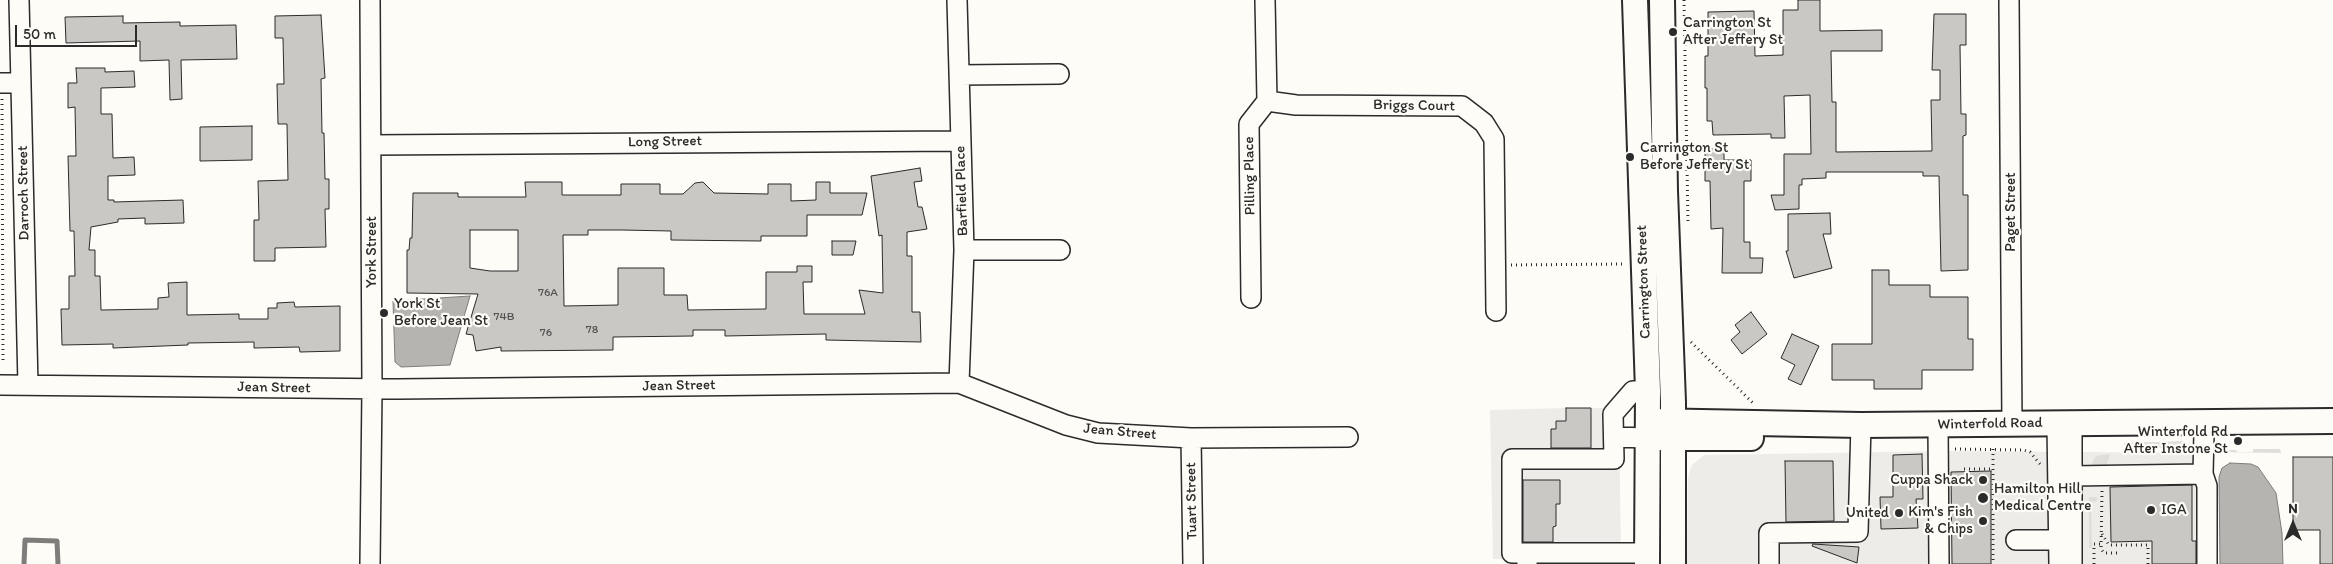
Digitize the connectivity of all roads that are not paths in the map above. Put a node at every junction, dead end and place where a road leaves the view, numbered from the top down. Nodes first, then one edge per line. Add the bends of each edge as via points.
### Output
1 (19, 0) edge
2 (370, 0) edge
3 (957, 0) edge
4 (1265, 0) edge
5 (1635, 0) edge
6 (1662, 0) edge
7 (2009, 0) edge
8 (1059, 74) dead end
9 (959, 75) junction
10 (0, 83) edge
11 (21, 83) junction
12 (1267, 101) junction
13 (960, 141) junction
14 (370, 145) junction
15 (964, 250) junction
16 (1060, 250) dead end
17 (1251, 298) dead end
18 (1496, 312) dead end
19 (960, 383) junction
20 (0, 385) edge
21 (28, 385) junction
22 (372, 389) junction
23 (1648, 391) junction
24 (2333, 421) edge
25 (2012, 424) junction
26 (1648, 429) junction
27 (1674, 430) junction
28 (1861, 431) junction
29 (2064, 431) junction
30 (2204, 433) junction
31 (2333, 433) edge
32 (1348, 437) dead end
33 (1614, 437) junction
34 (1943, 437) junction
35 (1190, 438) junction
36 (2203, 474) junction
37 (2071, 476) junction
38 (2016, 540) dead end
39 (2065, 540) junction
40 (1527, 558) edge
41 (1646, 559) edge
42 (370, 564) edge
43 (1192, 564) edge
44 (1673, 564) edge
45 (1769, 564) edge
46 (1939, 564) edge
47 (2059, 564) edge
48 (2072, 564) edge
49 (2207, 564) edge

1 - 11 street, Darroch Street
2 - 14 street, York Street
3 - 9 street, Barfield Place
4 - 12 street
5 - 23 main road, Carrington Street
6 - 27 main road, Carrington Street
7 - 25 street, Paget Street
8 - 9 street
9 - 13 street, Barfield Place
10 - 11 street
11 - 21 street, Darroch Street
12 - 17 street, Pilling Place via 1249,124
12 - 18 street, Briggs Court via 1296,105 1462,106 1484,123 1494,139
13 - 14 street, Long Street
13 - 15 street, Barfield Place
14 - 22 street, York Street
15 - 16 street
15 - 19 street, Barfield Place
19 - 22 street, Jean Street
19 - 35 street, Jean Street via 1082,430
20 - 21 street, Jean Street
21 - 22 street, Jean Street
22 - 42 street, York Street
23 - 26 main road, Carrington Street
23 - 33 street via 1633,391 1614,414
24 - 29 main road, Winterfold Road
25 - 29 main road, Winterfold Road
25 - 34 main road, Winterfold Road
26 - 27 main road, Winterfold Road
26 - 33 street
26 - 41 main road, Carrington Street
27 - 28 main road, Winterfold Road
27 - 44 main road, Carrington Street
28 - 34 main road, Winterfold Road
28 - 45 street via 1858,532 1769,533
29 - 30 main road, Winterfold Road
29 - 34 main road, Winterfold Road
29 - 37 street
29 - 39 street
30 - 31 main road, Winterfold Road
30 - 36 street
32 - 35 street, Jean Street
33 - 40 street via 1614,459 1512,460 1512,553
34 - 46 street
35 - 43 street, Tuart Street
36 - 37 street
36 - 49 street via 2207,486
37 - 39 street
38 - 39 street
39 - 47 street
39 - 48 street
40 - 41 street

